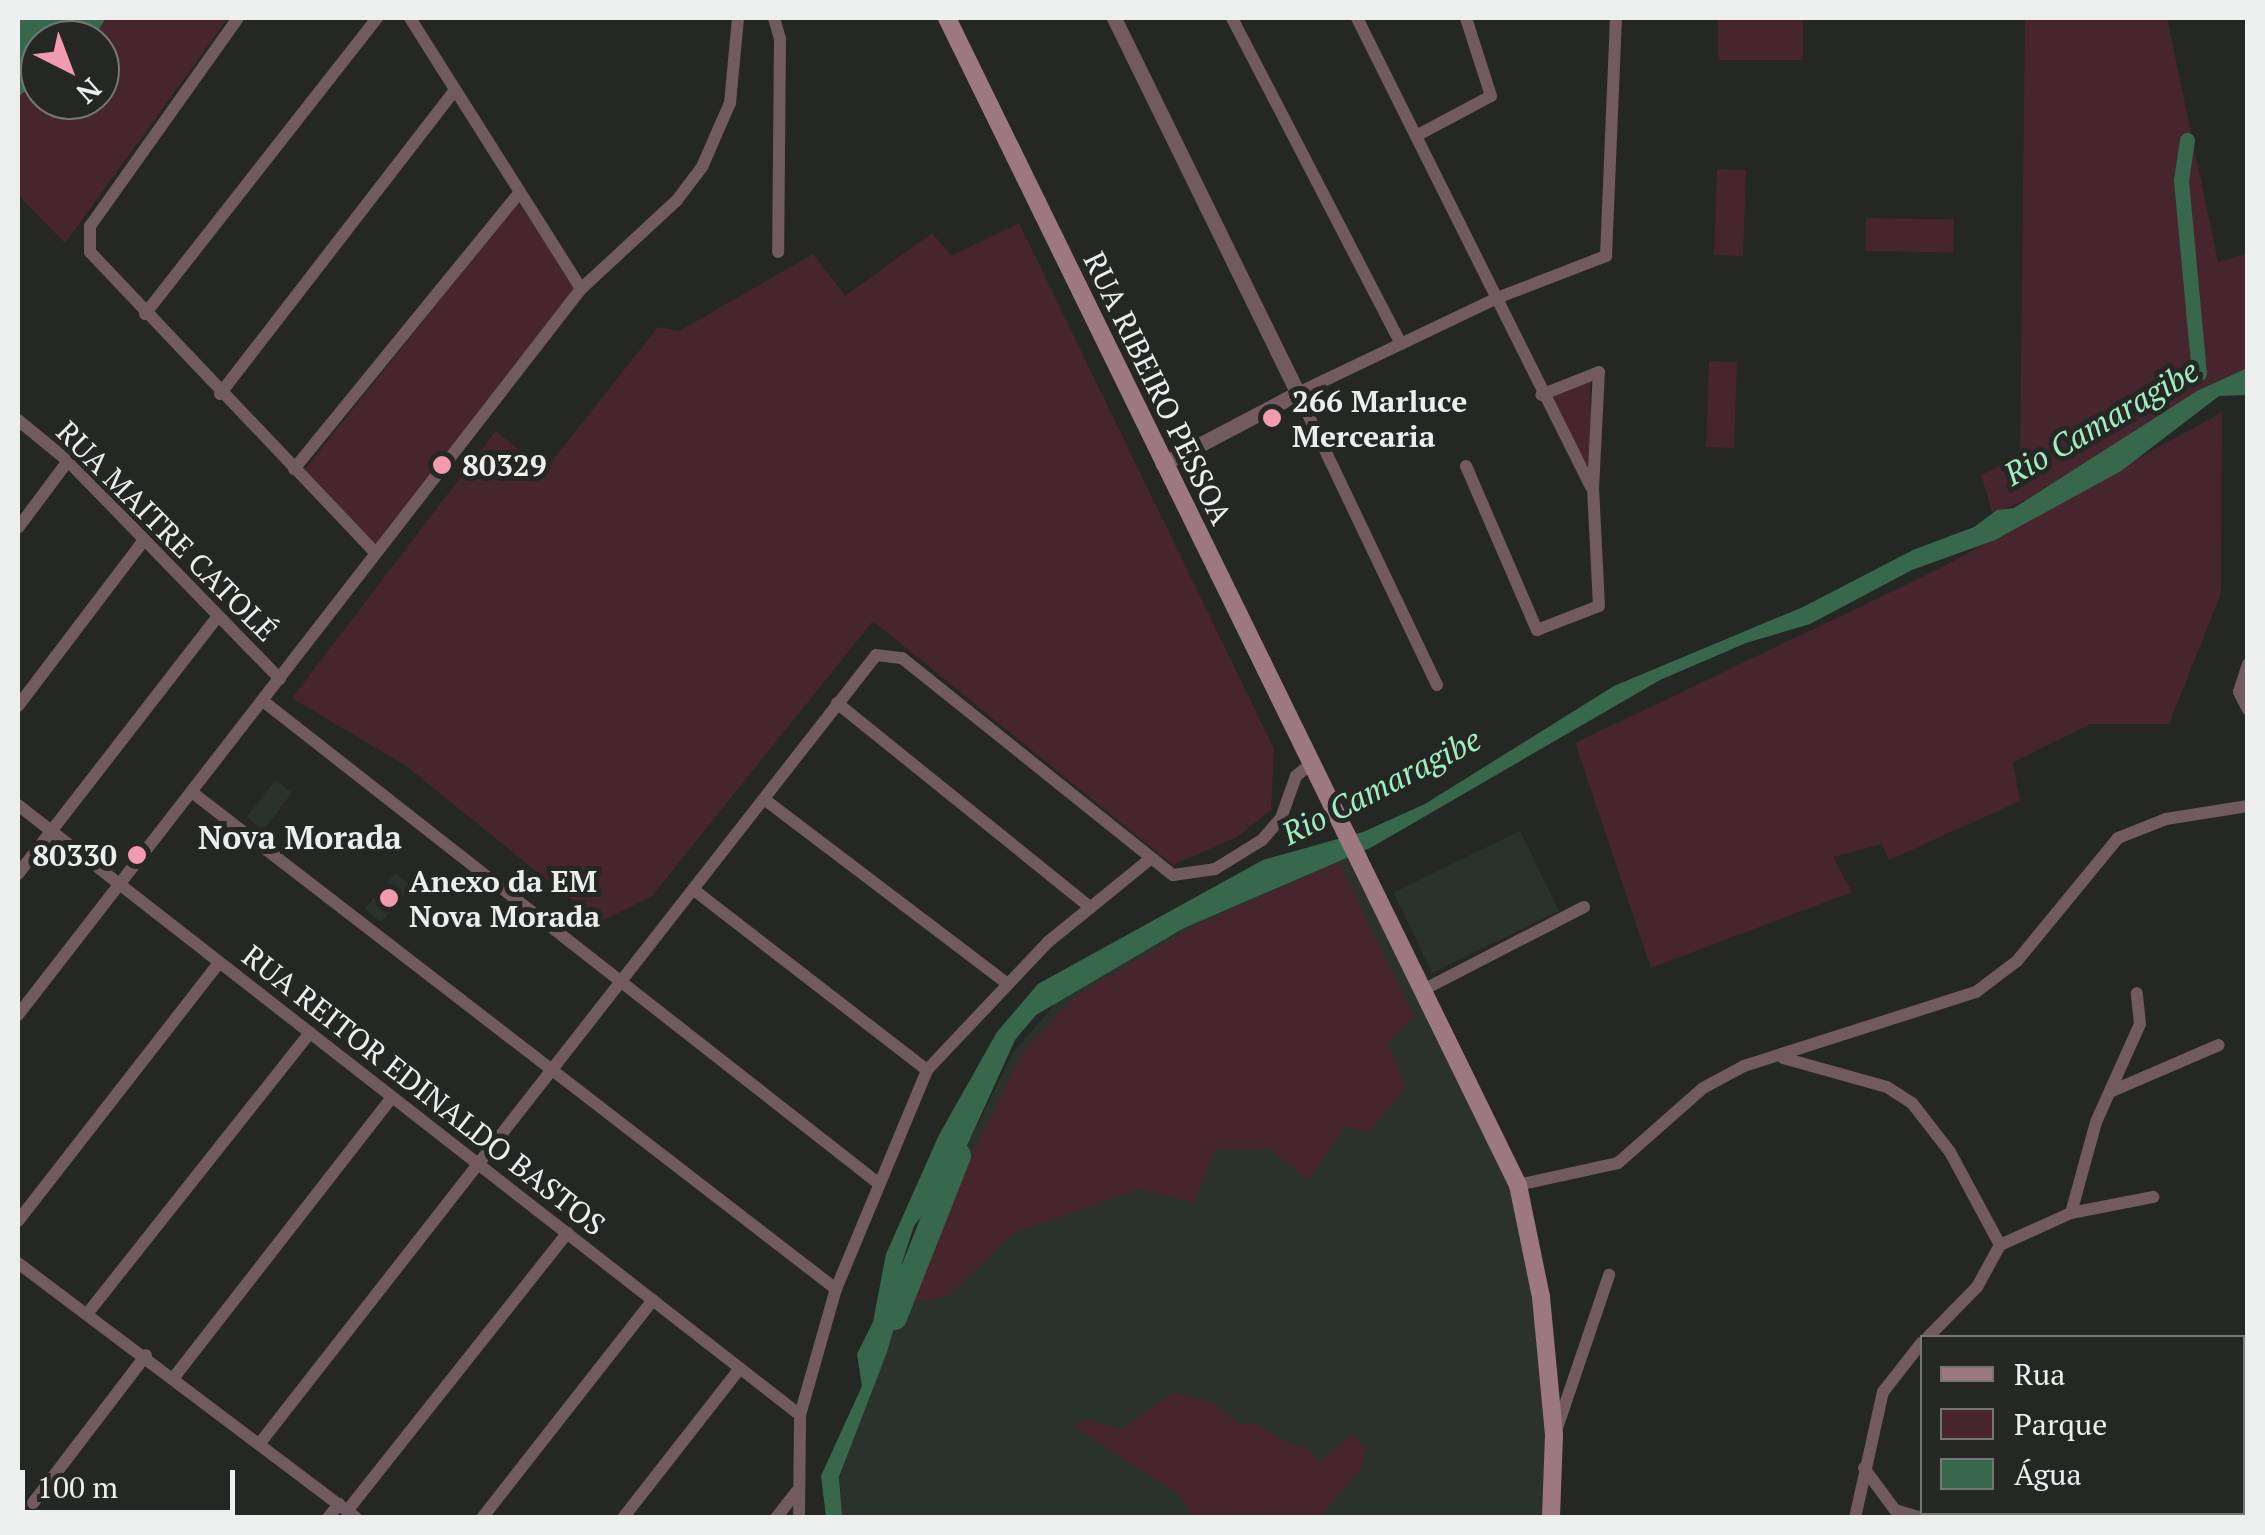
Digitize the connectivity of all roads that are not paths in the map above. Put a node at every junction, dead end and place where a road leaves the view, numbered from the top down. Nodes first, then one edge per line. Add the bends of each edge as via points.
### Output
1 (238, 18) edge
2 (377, 18) edge
3 (410, 18) edge
4 (738, 18) edge
5 (774, 18) edge
6 (947, 18) edge
7 (1114, 18) edge
8 (1232, 18) edge
9 (1357, 18) edge
10 (1466, 18) edge
11 (1616, 18) edge
12 (455, 90) junction
13 (1416, 136) junction
14 (520, 192) junction
15 (778, 252) dead end
16 (581, 289) junction
17 (1497, 298) junction
18 (145, 314) junction
19 (1401, 344) junction
20 (1298, 393) junction
21 (220, 394) junction
22 (1541, 395) junction
23 (18, 420) edge
24 (68, 461) junction
25 (1163, 464) junction
26 (1466, 466) dead end
27 (294, 470) junction
28 (1593, 489) junction
29 (18, 528) edge
30 (144, 540) junction
31 (375, 552) junction
32 (216, 618) junction
33 (2248, 664) edge
34 (280, 679) junction
35 (1437, 685) dead end
36 (263, 701) junction
37 (837, 703) junction
38 (18, 706) edge
39 (2244, 706) edge
40 (1312, 762) junction
41 (193, 793) junction
42 (764, 800) junction
43 (18, 805) edge
44 (2248, 806) edge
45 (51, 830) junction
46 (1149, 860) junction
47 (18, 874) edge
48 (121, 886) junction
49 (694, 890) junction
50 (1584, 907) dead end
51 (1091, 908) junction
52 (219, 963) junction
53 (1006, 983) junction
54 (620, 984) junction
55 (1424, 989) junction
56 (2137, 993) dead end
57 (18, 1015) edge
58 (310, 1033) junction
59 (2219, 1045) dead end
60 (1780, 1058) junction
61 (550, 1070) junction
62 (927, 1070) junction
63 (2110, 1093) junction
64 (392, 1097) junction
65 (477, 1160) junction
66 (878, 1184) junction
67 (1518, 1186) junction
68 (2153, 1197) dead end
69 (2071, 1212) junction
70 (18, 1221) edge
71 (567, 1233) junction
72 (2000, 1245) junction
73 (18, 1263) edge
74 (1610, 1275) dead end
75 (836, 1289) junction
76 (652, 1300) junction
77 (88, 1314) junction
78 (1930, 1335) edge
79 (1920, 1346) edge
80 (146, 1356) junction
81 (740, 1368) junction
82 (174, 1376) junction
83 (800, 1414) junction
84 (1554, 1435) junction
85 (260, 1443) junction
86 (1864, 1468) junction
87 (796, 1492) junction
88 (34, 1504) dead end
89 (347, 1511) edge
90 (1927, 1515) edge
91 (328, 1518) edge
92 (482, 1518) edge
93 (624, 1518) edge
94 (776, 1518) edge
95 (799, 1518) edge
96 (1551, 1518) edge
97 (1855, 1518) edge

1 - 18 street via 98,214 87,239 98,264
2 - 18 street
3 - 12 street
4 - 16 street via 730,103 702,167 678,200
5 - 15 street via 780,39
6 - 25 main road, RUA RIBEIRO PESSOA
7 - 20 street
8 - 19 street
9 - 13 street
10 - 13 street via 1491,96
11 - 17 street via 1606,256
12 - 14 street
12 - 21 street
13 - 17 street
14 - 16 street
14 - 27 street
16 - 31 street
17 - 19 street
17 - 22 street
18 - 21 street
19 - 20 street
20 - 25 street
20 - 35 street
21 - 27 street
22 - 28 street
22 - 28 street via 1600,372
23 - 24 street, RUA MAITRE CATOLÉ
24 - 29 street
24 - 30 street, RUA MAITRE CATOLÉ
25 - 40 main road, RUA RIBEIRO PESSOA
26 - 28 street via 1537,630 1599,606
27 - 31 street
30 - 32 street, RUA MAITRE CATOLÉ
30 - 38 street
31 - 34 street
32 - 34 street, RUA MAITRE CATOLÉ
32 - 45 street
33 - 39 street
34 - 36 street
36 - 41 street
36 - 54 street
37 - 42 street
37 - 46 street via 884,652 902,658
37 - 51 street
40 - 46 street via 1296,776 1281,818 1244,853 1185,878
40 - 55 main road, RUA RIBEIRO PESSOA
41 - 48 street
41 - 61 street
42 - 49 street
42 - 53 street
43 - 45 street, RUA REITOR EDINALDO BASTOS
44 - 60 street via 2166,819 2118,838 2017,961 1976,992
45 - 47 street
45 - 48 street, RUA REITOR EDINALDO BASTOS
46 - 51 street
48 - 52 street, RUA REITOR EDINALDO BASTOS
48 - 57 street
49 - 54 street
49 - 62 street
50 - 55 street
51 - 53 street
52 - 58 street, RUA REITOR EDINALDO BASTOS
52 - 70 street
53 - 62 street
54 - 61 street
54 - 66 street
55 - 67 main road, RUA RIBEIRO PESSOA
56 - 63 street via 2140,1024
58 - 64 street, RUA REITOR EDINALDO BASTOS
58 - 77 street
59 - 63 street
60 - 67 street via 1744,1066 1704,1088 1618,1163
60 - 72 street via 1872,1082 1912,1103 1950,1152
61 - 65 street
61 - 75 street
62 - 66 street
63 - 69 street
64 - 65 street, RUA REITOR EDINALDO BASTOS
64 - 82 street
65 - 71 street, RUA REITOR EDINALDO BASTOS
65 - 85 street
66 - 75 street
67 - 84 main road, RUA RIBEIRO PESSOA via 1540,1287
68 - 69 street
69 - 72 street
71 - 76 street, RUA REITOR EDINALDO BASTOS
71 - 89 street
72 - 78 street via 1977,1287
73 - 77 street
74 - 84 street
75 - 83 street
76 - 81 street, RUA REITOR EDINALDO BASTOS
76 - 92 street
77 - 80 street
79 - 86 street via 1883,1392
80 - 82 street
80 - 88 street
81 - 83 street, RUA REITOR EDINALDO BASTOS
81 - 93 street
82 - 85 street
83 - 87 street
84 - 96 main road, RUA RIBEIRO PESSOA
85 - 89 street
86 - 90 street via 1895,1510
86 - 97 street
87 - 94 street
87 - 95 street
89 - 91 street

